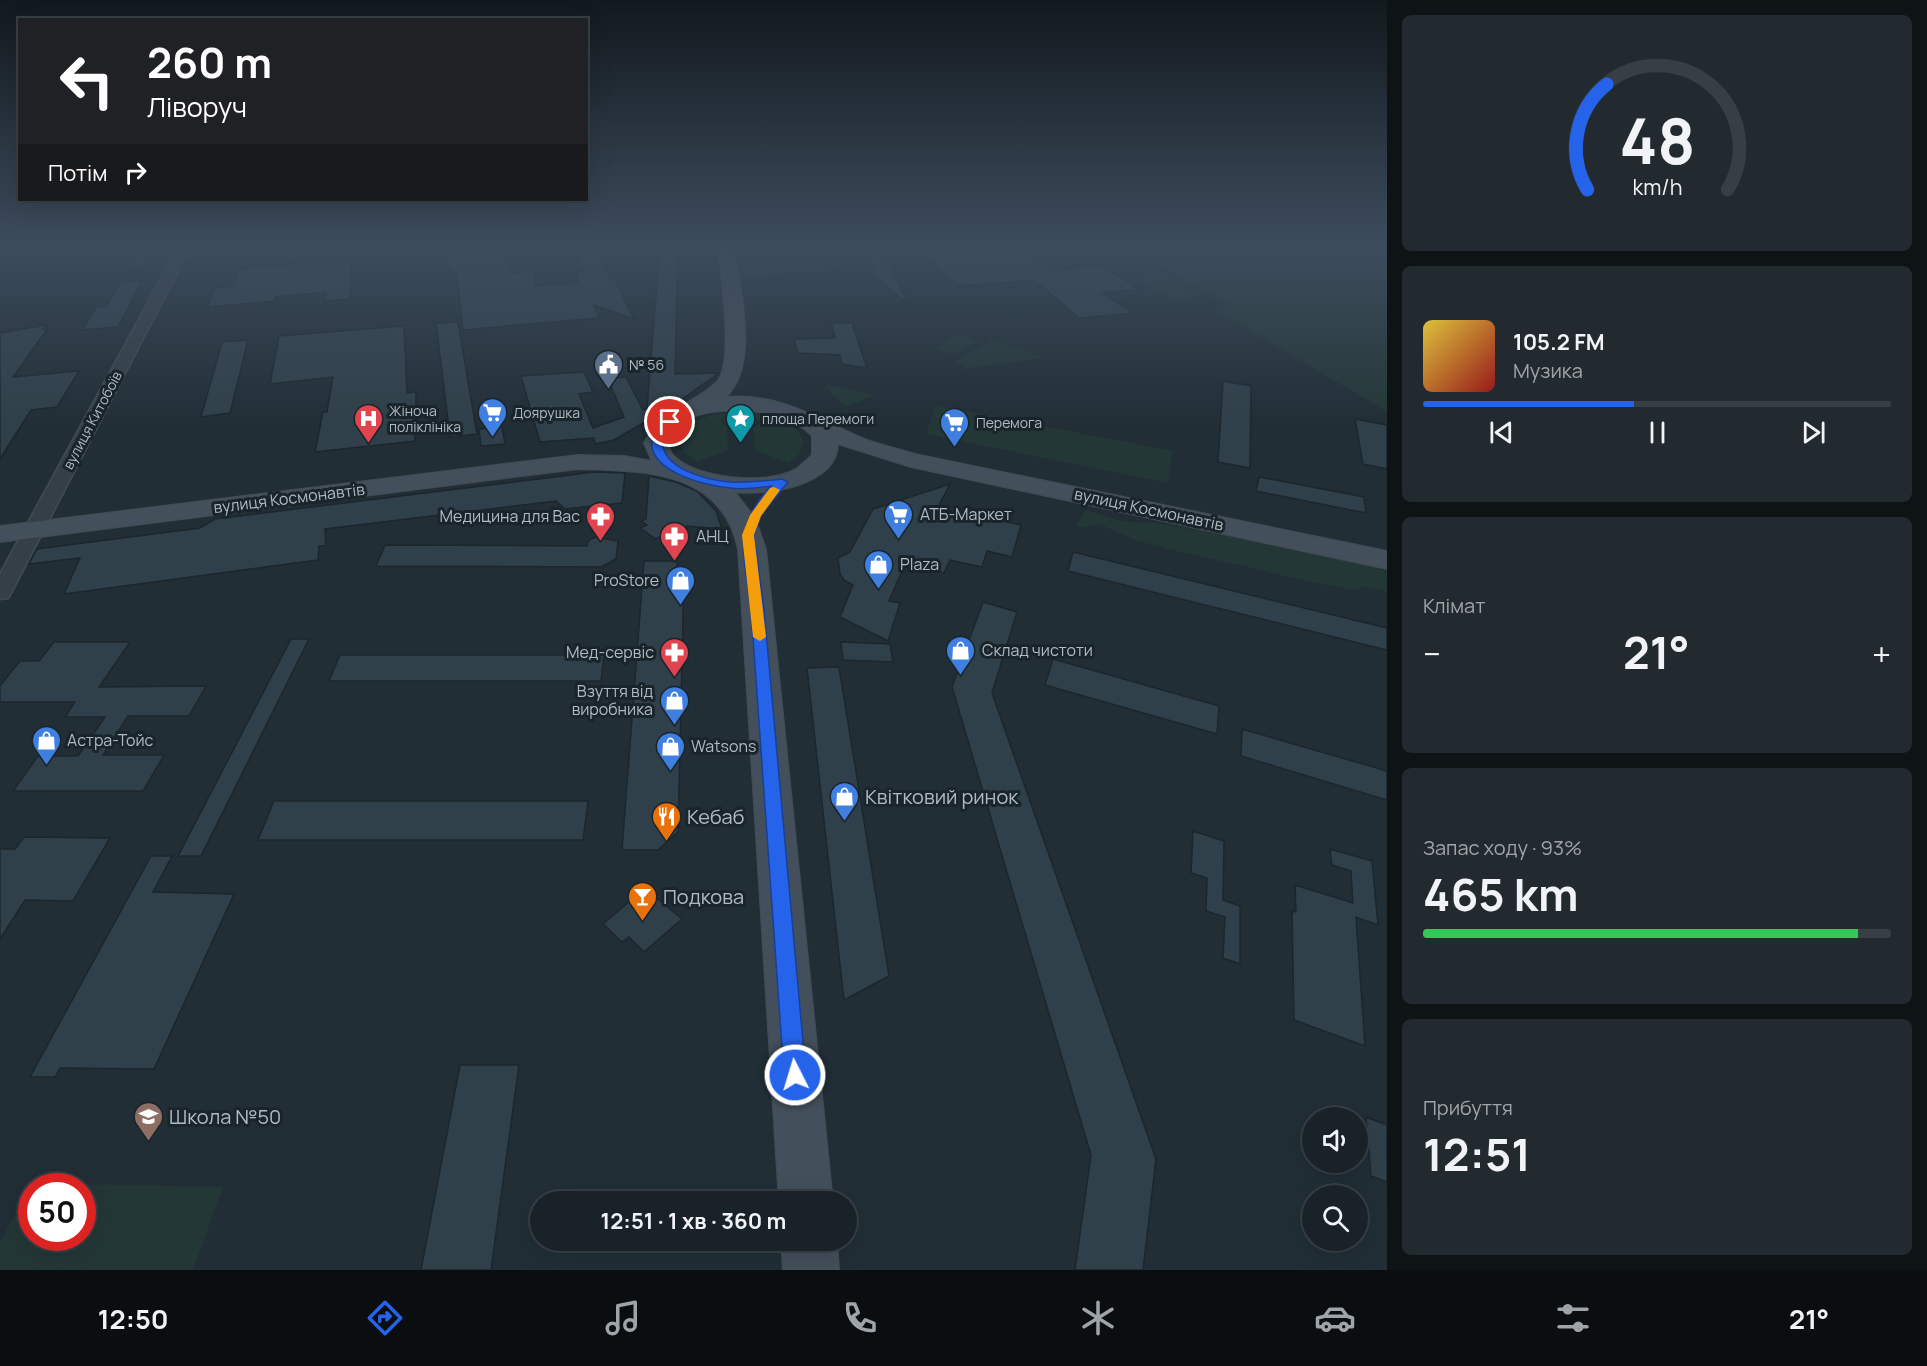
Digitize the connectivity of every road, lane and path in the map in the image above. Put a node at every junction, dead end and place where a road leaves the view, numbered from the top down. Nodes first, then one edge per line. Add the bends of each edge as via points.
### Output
1 (153, 305) edge
2 (731, 305) edge
3 (735, 360) junction
4 (687, 412) junction
5 (791, 412) junction
6 (812, 423) junction
7 (659, 433) junction
8 (912, 460) junction
9 (578, 462) junction
10 (812, 469) junction
11 (691, 477) junction
12 (782, 482) junction
13 (32, 531) junction
14 (0, 534) edge
15 (748, 535) junction
16 (1387, 560) edge
17 (0, 593) edge
18 (805, 1191) edge
19 (810, 1251) edge
20 (811, 1270) edge

1 - 13 street, вулиця Китобоїв
2 - 3 main road
3 - 4 main road, вулиця Космонавтів via 723,388
3 - 5 main road via 757,390
4 - 5 main road via 738,404
4 - 7 main road, вулиця Космонавтів
5 - 6 main road, вулиця Космонавтів
6 - 8 main road, вулиця Космонавтів via 856,444
6 - 10 main road via 826,446 823,458
7 - 9 main road, вулиця Космонавтів via 628,448
7 - 11 main road via 657,443 662,457
8 - 10 main road, вулиця Космонавтів via 851,459
8 - 16 main road, вулиця Космонавтів
9 - 11 main road, вулиця Космонавтів via 624,463
9 - 13 main road, вулиця Космонавтів
10 - 12 main road, вулиця Космонавтів
11 - 12 main road, вулиця Космонавтів via 740,486
11 - 15 main road via 728,497 746,522
12 - 15 main road via 761,506
13 - 14 main road, вулиця Космонавтів
13 - 17 street, вулиця Китобоїв
15 - 18 main road
19 - 20 main road

